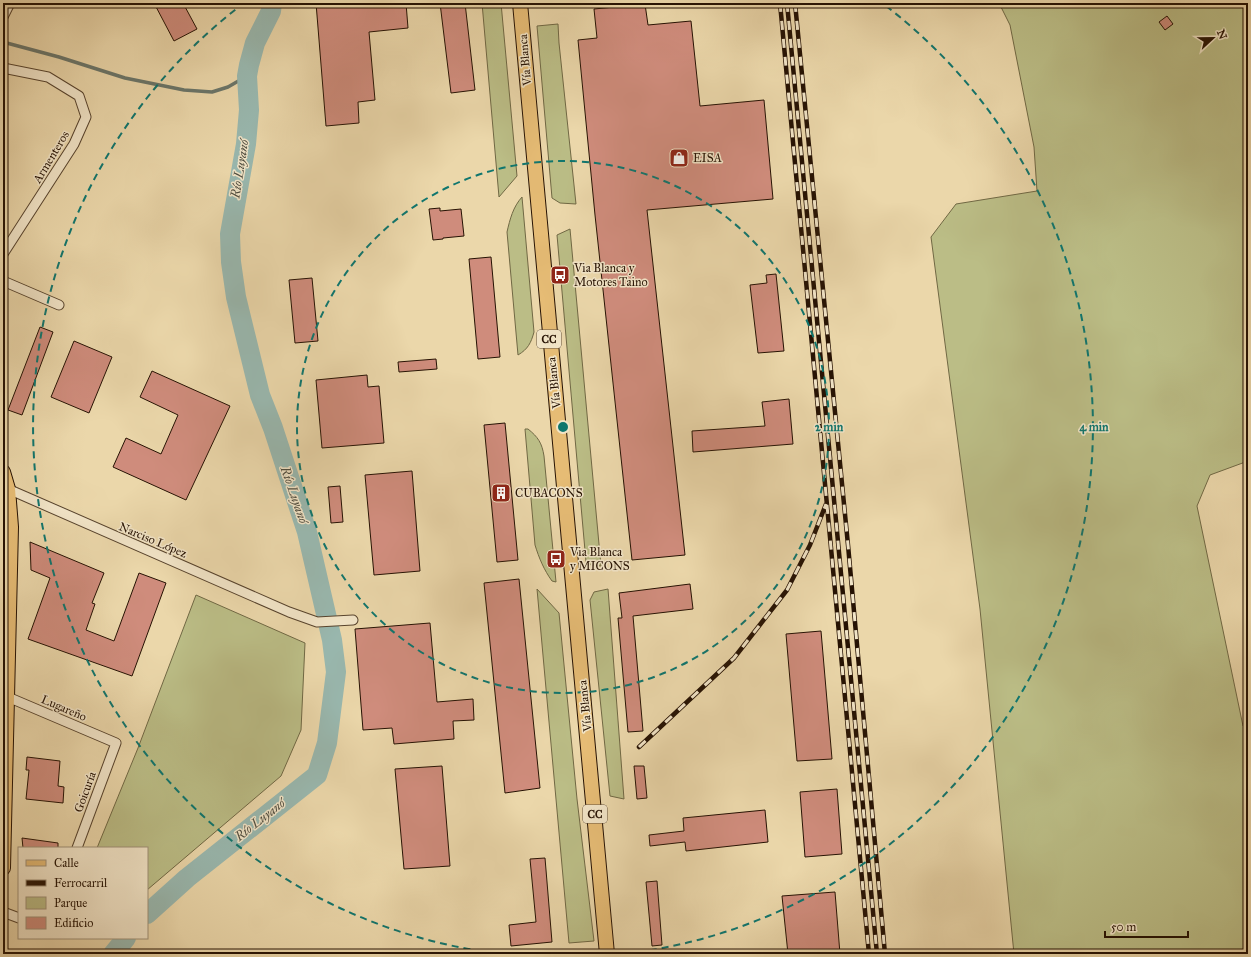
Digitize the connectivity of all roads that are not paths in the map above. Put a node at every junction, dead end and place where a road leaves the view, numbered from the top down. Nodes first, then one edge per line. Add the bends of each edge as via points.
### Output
1 (10, 3) edge
2 (520, 3) edge
3 (3, 17) edge
4 (3, 68) edge
5 (3, 254) edge
6 (3, 281) edge
7 (59, 305) dead end
8 (3, 472) edge
9 (8, 490) junction
10 (353, 620) dead end
11 (5, 696) edge
12 (116, 744) joint
13 (76, 847) edge
14 (3, 868) edge
15 (3, 912) edge
16 (18, 918) edge
17 (607, 954) edge

1 - 3 street
2 - 17 main road, Vía Blanca / CC
4 - 5 street, Armenteros via 48,77 79,96 86,117 74,144
6 - 7 street
8 - 9 main road
9 - 10 street, Narciso López via 289,612 317,622
9 - 11 main road via 11,527
11 - 12 street, Lugareño
11 - 14 main road
12 - 13 street, Goicuría
15 - 16 street

